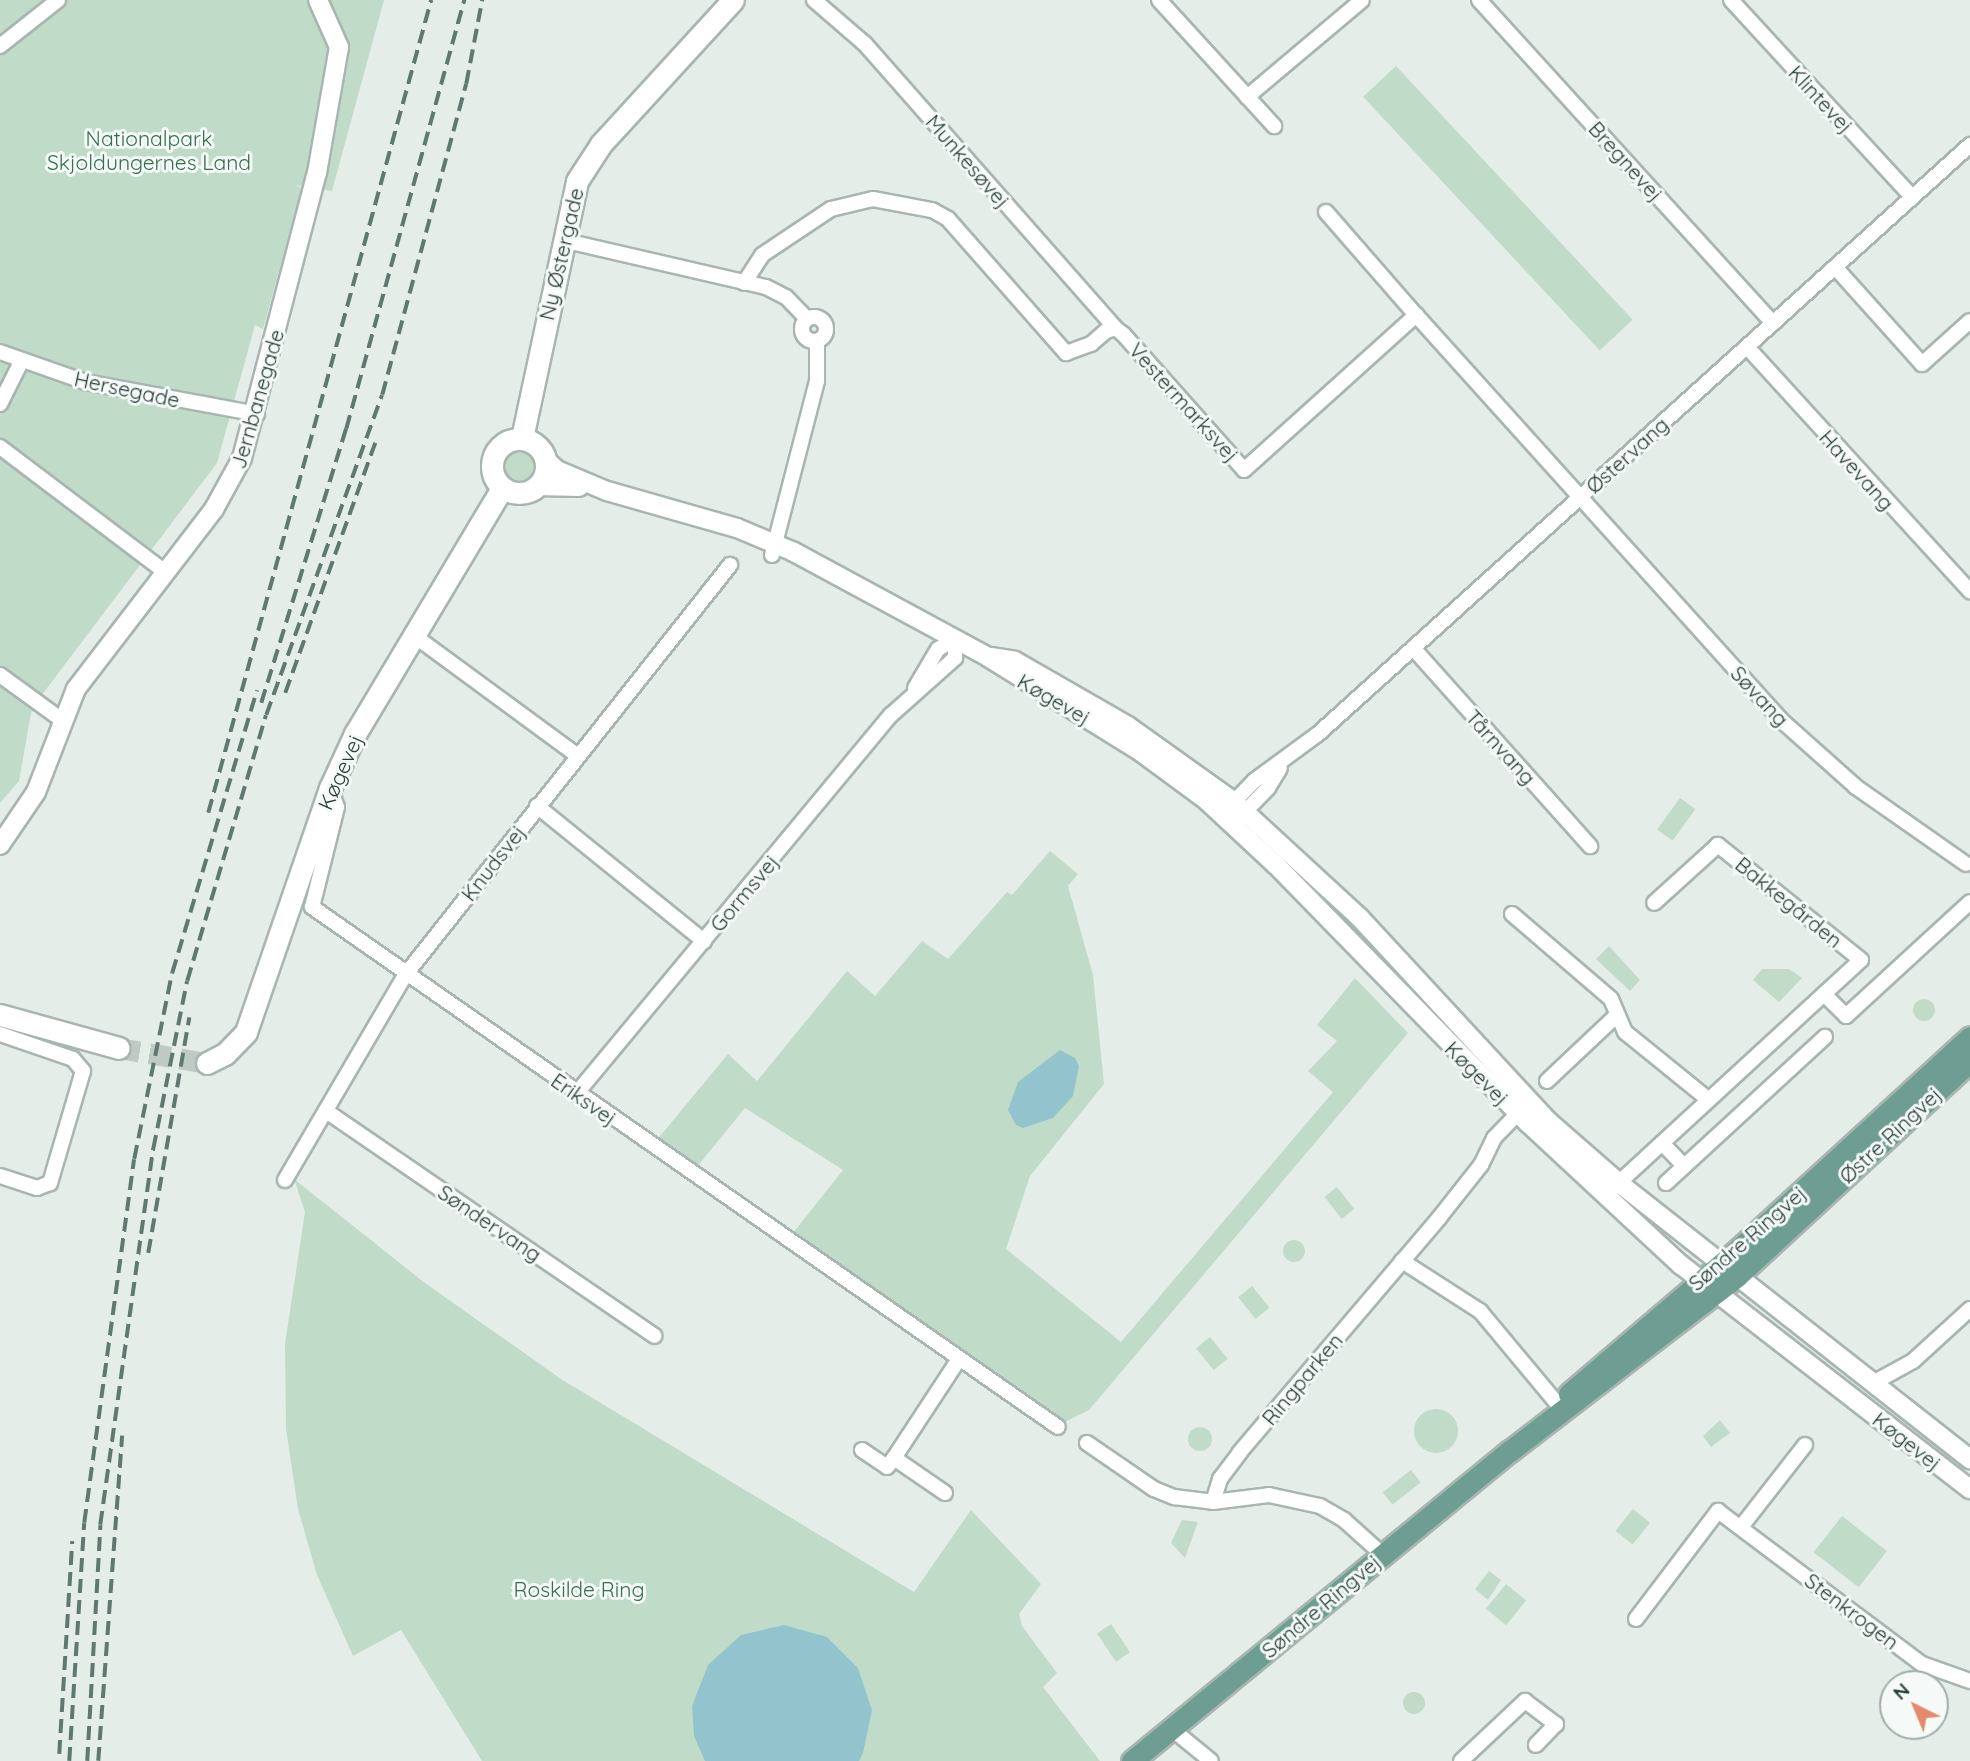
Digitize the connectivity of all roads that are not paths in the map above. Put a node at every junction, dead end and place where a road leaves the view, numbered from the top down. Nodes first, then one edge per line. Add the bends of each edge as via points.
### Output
1 (58, 0) edge
2 (733, 0) edge
3 (814, 0) edge
4 (1159, 0) edge
5 (1362, 0) edge
6 (1479, 0) edge
7 (1731, 0) edge
8 (322, 8) edge
9 (0, 46) edge
10 (1247, 97) junction
11 (1274, 126) dead end
12 (1970, 145) edge
13 (1912, 197) junction
14 (1326, 212) dead end
15 (562, 240) junction
16 (1835, 267) junction
17 (744, 283) junction
18 (1416, 315) junction
19 (1970, 321) edge
20 (1773, 323) junction
21 (1115, 328) junction
22 (1746, 347) junction
23 (0, 352) edge
24 (21, 362) junction
25 (0, 404) edge
26 (257, 414) junction
27 (522, 439) junction
28 (0, 447) edge
29 (545, 459) junction
30 (538, 486) junction
31 (502, 488) junction
32 (607, 491) junction
33 (1580, 498) junction
34 (774, 550) junction
35 (730, 565) dead end
36 (165, 572) junction
37 (1970, 591) edge
38 (415, 637) junction
39 (955, 639) junction
40 (1413, 648) junction
41 (0, 676) edge
42 (63, 721) junction
43 (578, 756) junction
44 (330, 788) junction
45 (537, 806) junction
46 (1234, 813) junction
47 (0, 845) edge
48 (1590, 846) dead end
49 (1966, 864) dead end
50 (1654, 902) dead end
51 (1970, 902) edge
52 (1512, 914) dead end
53 (704, 941) junction
54 (407, 974) junction
55 (1824, 994) junction
56 (0, 1015) edge
57 (1617, 1015) junction
58 (0, 1034) edge
59 (1825, 1037) dead end
60 (1970, 1037) edge
61 (119, 1048) tunnel mouth
62 (1970, 1061) edge
63 (207, 1063) tunnel mouth
64 (1547, 1081) dead end
65 (576, 1094) junction
66 (1709, 1100) junction
67 (1523, 1108) junction
68 (326, 1111) junction
69 (1662, 1143) junction
70 (1684, 1166) junction
71 (1830, 1166) joint
72 (0, 1176) edge
73 (285, 1180) dead end
74 (1666, 1183) dead end
75 (1612, 1189) junction
76 (1402, 1261) junction
77 (1729, 1270) junction
78 (1709, 1286) junction
79 (1970, 1309) edge
80 (654, 1335) dead end
81 (960, 1359) junction
82 (1873, 1383) junction
83 (1561, 1409) junction
84 (1058, 1426) dead end
85 (1087, 1443) dead end
86 (1805, 1445) dead end
87 (862, 1450) dead end
88 (894, 1458) junction
89 (1970, 1459) edge
90 (1970, 1489) edge
91 (945, 1493) dead end
92 (1213, 1502) junction
93 (1741, 1527) junction
94 (1383, 1555) junction
95 (1636, 1619) dead end
96 (1970, 1681) edge
97 (1172, 1729) junction
98 (1536, 1745) dead end
99 (1132, 1761) edge
100 (1211, 1761) edge
101 (1461, 1761) edge

1 - 9 street
2 - 15 main road, Ny Østergade via 586,164 570,200
3 - 21 street, Munkesøvej via 865,44
4 - 10 street
5 - 10 street
6 - 20 street, Bregnevej
7 - 13 street, Klintevej
8 - 26 street, Jernbanegade via 339,47 324,137
10 - 11 street
12 - 13 street, Østervang
13 - 16 street, Østervang
14 - 18 street
15 - 17 street
15 - 27 main road, Ny Østergade
16 - 19 street via 1922,364
16 - 20 street, Østervang
17 - 21 street, Vestermarksvej via 762,256 831,209 873,199 896,200 948,219 1066,353
17 - 34 street via 777,291 807,318 817,317 825,324 825,334 817,341 817,381
18 - 21 street, Vestermarksvej via 1244,470
18 - 33 street
20 - 22 street, Østervang
22 - 33 street, Østervang
22 - 37 street, Havevang
23 - 24 street, Hersegade
24 - 25 street
24 - 26 street, Hersegade via 85,382
26 - 36 street, Jernbanegade via 229,487
27 - 29 main road via 538,447
27 - 31 main road via 503,443 494,455 493,475
28 - 36 street
29 - 30 main road
29 - 32 street, Køgevej via 557,470
30 - 31 main road via 520,493
30 - 32 street, Køgevej
31 - 38 main road, Køgevej
32 - 34 street, Køgevej
33 - 40 street, Østervang
33 - 49 street, Søvang via 1817,755
34 - 39 street, Køgevej via 819,568
35 - 43 street, Knudsvej
36 - 42 street, Jernbanegade via 89,668
38 - 43 street
38 - 44 main road, Køgevej via 355,734
39 - 46 street, Køgevej
39 - 53 street, Gormsvej via 938,649 912,693
40 - 46 street, Østervang via 1282,763 1268,788
40 - 48 street, Tårnvang
41 - 42 street
42 - 47 street, Jernbanegade via 36,792
43 - 45 street, Knudsvej
44 - 54 street, Eriksvej via 337,807 312,907
44 - 63 main road, Køgevej via 246,1032 225,1055
45 - 53 street
45 - 54 street, Knudsvej
46 - 67 street, Køgevej
50 - 55 street, Bakkegården via 1718,845 1861,960
51 - 55 street via 1846,1017
52 - 57 street via 1611,999
53 - 65 street, Gormsvej
54 - 65 street, Eriksvej
54 - 68 street, Knudsvej
55 - 66 street
56 - 61 main road
57 - 64 street
57 - 66 street via 1625,1032
58 - 72 street via 73,1059 83,1071 50,1183 37,1188
59 - 70 street
60 - 71 main road, Østre Ringvej
62 - 77 main road, Østre Ringvej
65 - 81 street, Eriksvej
66 - 69 street
67 - 75 street, Køgevej
67 - 76 street, Ringparken
68 - 73 street, Knudsvej
68 - 80 street, Søndervang
69 - 70 street
69 - 75 street
70 - 74 street
71 - 77 main road, Søndre Ringvej
75 - 77 street, Køgevej
75 - 78 street, Køgevej
76 - 83 street via 1480,1311
76 - 92 street, Ringparken via 1240,1452 1220,1479
77 - 78 main road, Østre Ringvej
77 - 82 street, Køgevej
78 - 83 main road, Søndre Ringvej
78 - 90 street, Køgevej
79 - 82 street via 1913,1361
81 - 84 street, Eriksvej
81 - 88 street
82 - 89 street, Køgevej
83 - 94 main road, Søndre Ringvej
85 - 92 street via 1154,1489 1195,1502
86 - 93 street
87 - 88 street via 887,1467
88 - 91 street
92 - 94 street via 1269,1495 1320,1506 1344,1520
93 - 95 street, Stenkrogen via 1718,1511
93 - 96 street, Stenkrogen via 1922,1664
94 - 97 main road, Søndre Ringvej
97 - 99 main road, Søndre Ringvej
97 - 100 street
98 - 101 street via 1556,1724 1525,1701

